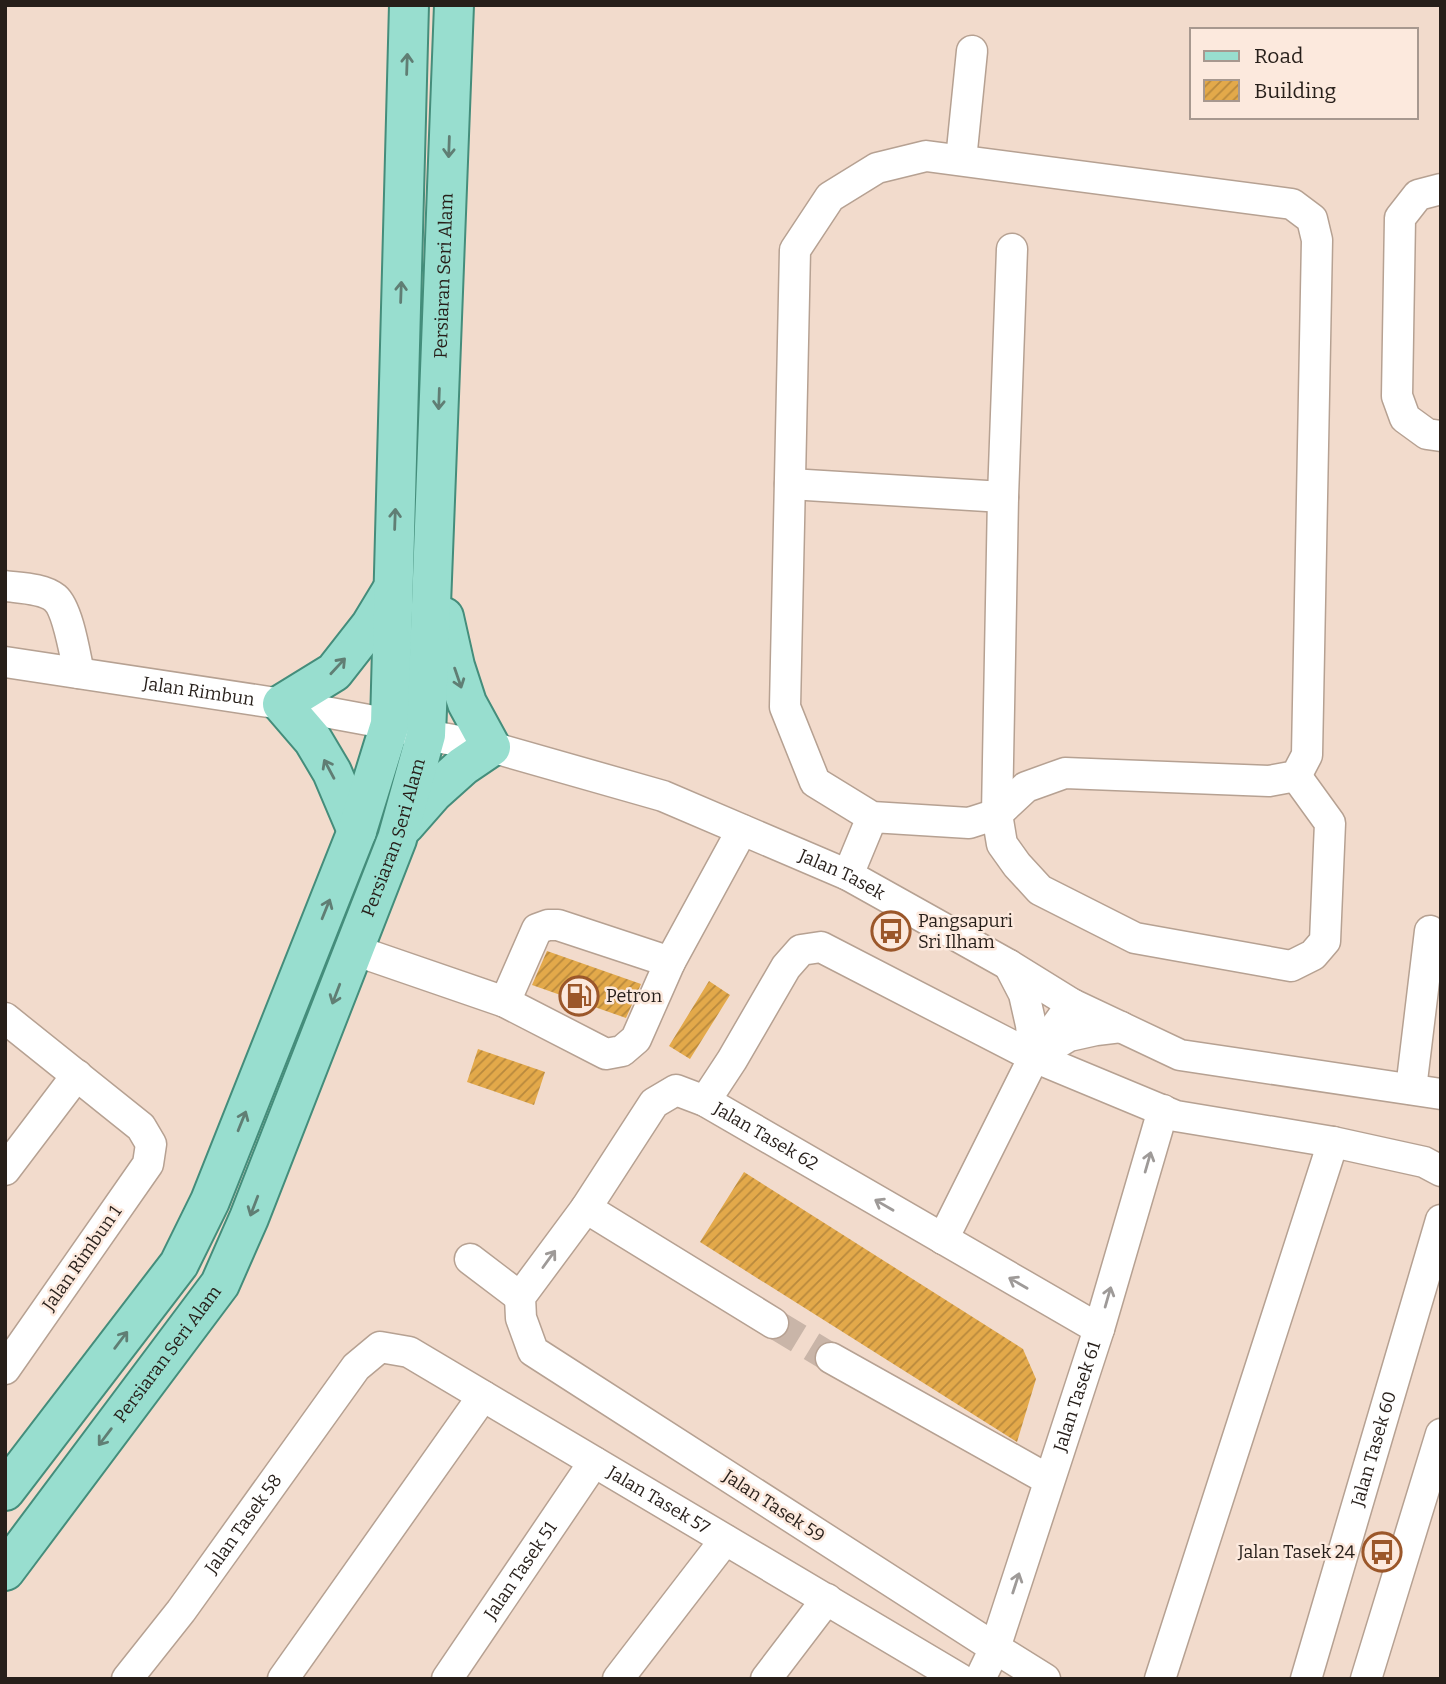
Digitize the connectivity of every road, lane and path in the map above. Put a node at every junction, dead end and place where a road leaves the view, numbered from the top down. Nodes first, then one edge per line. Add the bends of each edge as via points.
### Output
1 (409, 5) edge
2 (454, 5) edge
3 (972, 51) dead end
4 (961, 160) junction
5 (1441, 189) edge
6 (1012, 249) dead end
7 (1441, 436) edge
8 (790, 484) junction
9 (1003, 497) junction
10 (433, 563) junction
11 (5, 586) edge
12 (393, 587) junction
13 (5, 662) edge
14 (79, 673) junction
15 (282, 704) junction
16 (390, 724) junction
17 (426, 735) junction
18 (491, 747) junction
19 (1296, 776) junction
20 (997, 814) junction
21 (872, 817) junction
22 (742, 830) junction
23 (356, 831) junction
24 (399, 831) junction
25 (848, 875) junction
26 (1430, 931) dead end
27 (354, 950) junction
28 (670, 962) junction
29 (1009, 965) junction
30 (505, 1002) junction
31 (1072, 1004) junction
32 (5, 1018) edge
33 (1121, 1027) junction
34 (1034, 1057) junction
35 (77, 1075) junction
36 (1411, 1089) junction
37 (1441, 1094) edge
38 (705, 1101) junction
39 (1163, 1110) junction
40 (1333, 1142) junction
41 (5, 1170) edge
42 (1441, 1171) edge
43 (586, 1208) junction
44 (1441, 1220) edge
45 (943, 1239) junction
46 (470, 1259) dead end
47 (521, 1307) junction
48 (773, 1323) tunnel mouth
49 (1099, 1329) junction
50 (831, 1358) tunnel mouth
51 (356, 1367) joint
52 (5, 1369) edge
53 (483, 1396) junction
54 (1438, 1453) edge
55 (594, 1462) junction
56 (1049, 1480) junction
57 (5, 1491) edge
58 (725, 1540) junction
59 (5, 1571) edge
60 (827, 1599) junction
61 (995, 1648) junction
62 (951, 1677) edge
63 (127, 1679) edge
64 (283, 1679) edge
65 (447, 1679) edge
66 (618, 1679) edge
67 (766, 1679) edge
68 (980, 1679) edge
69 (1045, 1679) edge
70 (1160, 1679) edge
71 (1306, 1679) edge
72 (1366, 1679) edge

12 -> 1 main road, Persiaran Seri Alam
2 -> 10 main road, Persiaran Seri Alam
3 - 4 street
4 - 8 street via 926,156 877,168 831,197 795,250
4 - 19 street via 1292,204 1312,219 1317,240 1307,755
5 - 7 street via 1418,195 1400,218 1397,396 1405,418 1426,434
6 - 9 street
8 - 9 street
8 - 21 street via 785,707 815,782
9 - 20 street
10 - 17 main road, Persiaran Seri Alam
10 -> 18 main road via 454,666 467,703
11 - 14 street via 54,597 64,610
15 -> 12 main road via 334,672
12 - 16 main road, Persiaran Seri Alam
13 - 14 street, Jalan Rimbun
14 - 15 street, Jalan Rimbun
15 - 16 street, Jalan Rimbun
23 -> 15 main road via 332,772 313,740
16 - 17 street, Jalan Tasek
16 - 23 main road, Persiaran Seri Alam
17 - 18 street, Jalan Tasek
17 - 24 main road, Persiaran Seri Alam
18 - 22 street, Jalan Tasek via 663,796
18 - 24 main road via 434,792
19 - 20 street via 1269,781 1065,773 1026,787
19 - 20 street via 1329,823 1325,941 1313,955 1292,966 1135,937 1040,890 1002,844
20 - 21 street via 969,823
21 - 25 street
22 - 25 street, Jalan Tasek
22 - 28 street
57 -> 23 main road, Persiaran Seri Alam via 179,1264 210,1201
24 - 27 main road, Persiaran Seri Alam
25 - 29 street, Jalan Tasek
26 - 36 street
27 - 30 street
27 -> 59 main road, Persiaran Seri Alam via 220,1284
28 - 30 street via 548,925 537,929
28 - 30 street via 636,1039 622,1051 606,1054
29 - 31 street, Jalan Tasek
29 - 34 street via 1024,994
31 - 33 street, Jalan Tasek
31 - 34 street
32 - 35 street
33 - 34 street via 1069,1036
33 - 36 street, Jalan Tasek via 1180,1055
34 - 38 street via 821,947 801,950 786,967
34 - 39 street
34 - 45 street
35 - 41 street
35 - 52 street, Jalan Rimbun 1 via 141,1127 150,1144 148,1164
36 - 37 street, Jalan Tasek
38 - 43 street, Jalan Tasek 62 via 676,1090 654,1103
45 -> 38 street, Jalan Tasek 62
39 - 40 street
49 -> 39 street, Jalan Tasek 61
40 - 42 street via 1424,1162
40 - 70 street
47 -> 43 street, Jalan Tasek 62
43 - 48 street
44 - 71 street, Jalan Tasek 60
49 -> 45 street, Jalan Tasek 62
46 - 47 street
47 - 61 street, Jalan Tasek 59 via 533,1351
49 - 56 street, Jalan Tasek 61
50 - 56 street
51 - 53 street, Jalan Tasek 57 via 380,1347 409,1352
51 - 63 street, Jalan Tasek 58
53 - 55 street, Jalan Tasek 57
53 - 64 street
54 - 72 street
55 - 58 street, Jalan Tasek 57
55 - 65 street, Jalan Tasek 51
61 -> 56 street, Jalan Tasek 61
58 - 60 street, Jalan Tasek 57
58 - 66 street
60 - 62 street, Jalan Tasek 57
60 - 67 street
61 - 68 street, Jalan Tasek 61
61 - 69 street, Jalan Tasek 59

